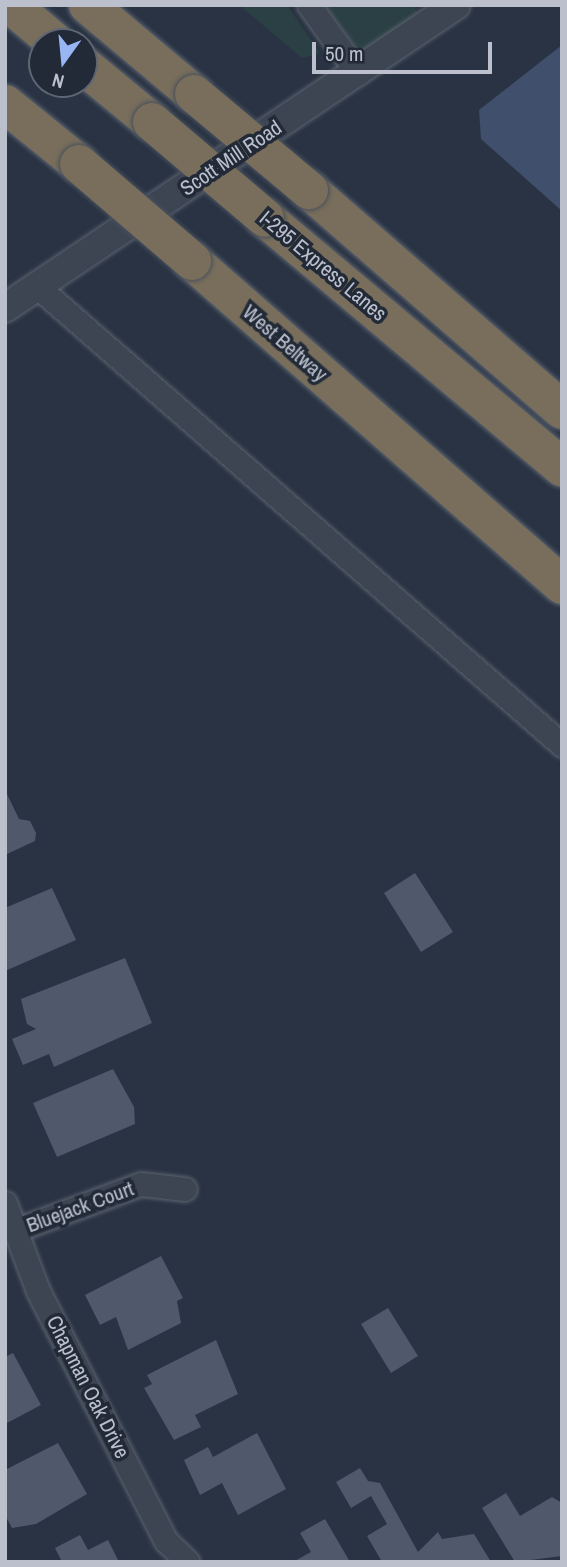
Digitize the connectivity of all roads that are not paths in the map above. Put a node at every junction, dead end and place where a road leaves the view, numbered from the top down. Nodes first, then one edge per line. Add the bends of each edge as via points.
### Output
1 (11, 5) edge
2 (88, 5) edge
3 (309, 5) edge
4 (456, 5) edge
5 (38, 28) edge
6 (358, 73) junction
7 (98, 78) edge
8 (5, 104) edge
9 (5, 112) edge
10 (79, 164) junction
11 (38, 287) junction
12 (5, 309) edge
13 (562, 410) edge
14 (562, 467) edge
15 (562, 585) edge
16 (562, 745) edge
17 (185, 1189) dead end
18 (5, 1203) edge
19 (16, 1230) junction
20 (188, 1562) edge

1 - 5 highway
2 - 13 highway, bridge
3 - 6 street
4 - 6 street, Scott Mill Road
6 - 11 street, Scott Mill Road
7 - 14 highway, I-295 Express Lanes, bridge
8 - 10 highway, West Beltway
9 - 10 highway
10 - 15 highway, West Beltway, bridge
11 - 12 street, Scott Mill Road
11 - 16 street
17 - 19 street, Bluejack Court via 141,1184
18 - 19 street, Chapman Oak Drive
19 - 20 street, Chapman Oak Drive via 38,1291 166,1541

